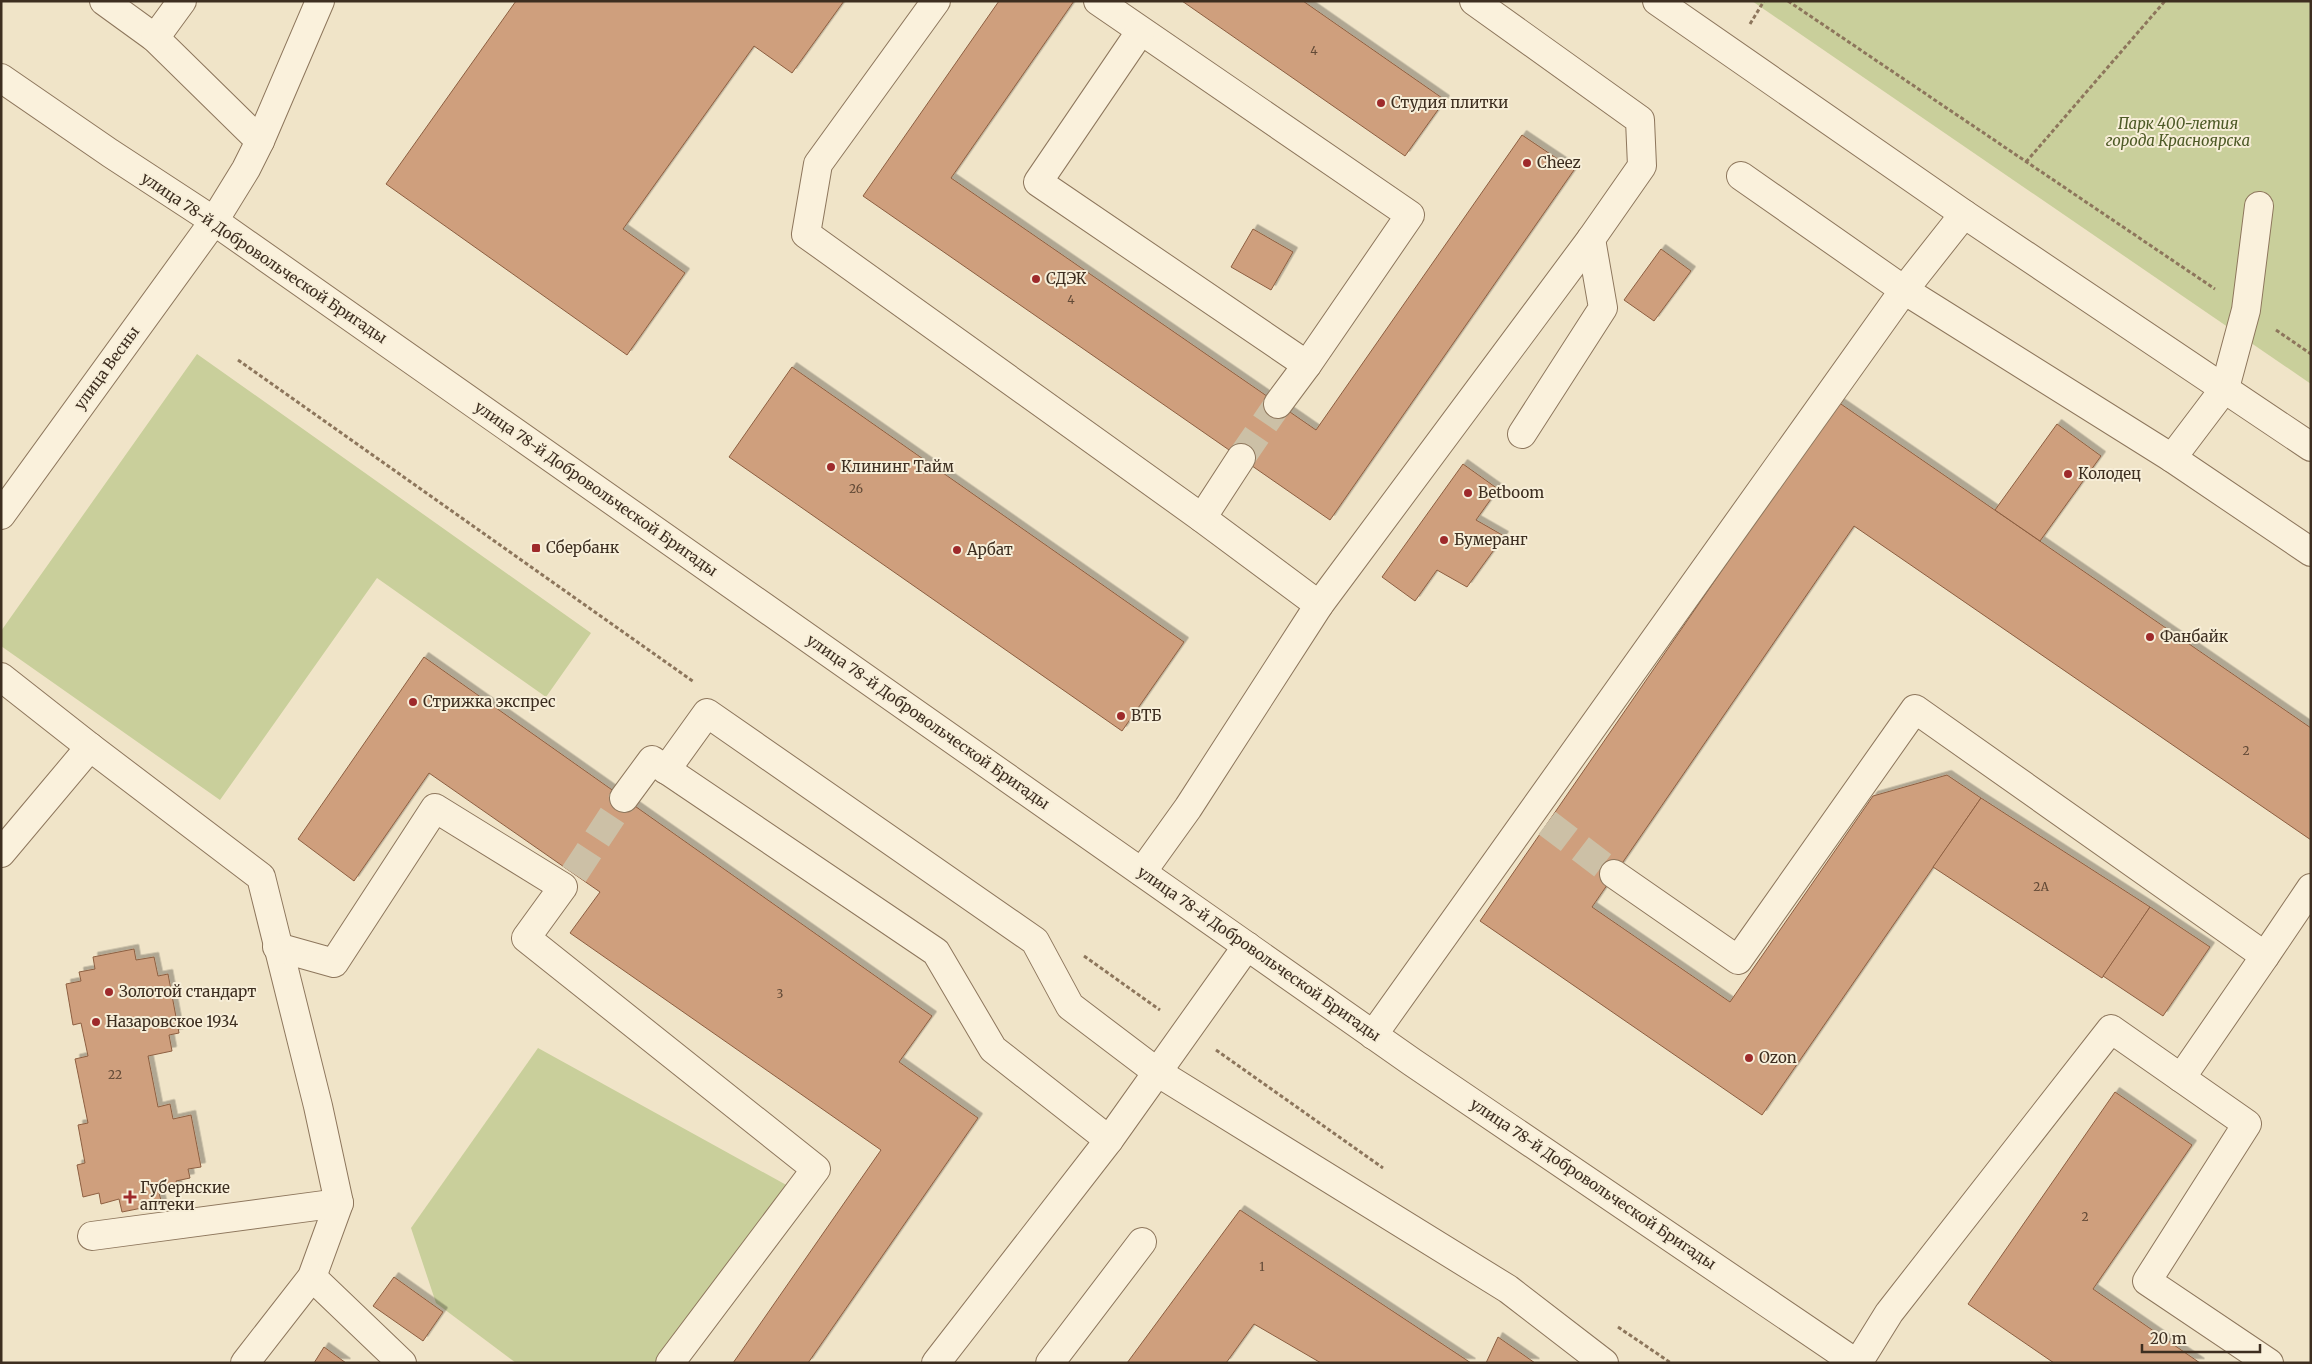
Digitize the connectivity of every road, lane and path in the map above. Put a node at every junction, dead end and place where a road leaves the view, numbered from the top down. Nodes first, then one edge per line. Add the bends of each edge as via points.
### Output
1 (104, 1) edge
2 (182, 1) edge
3 (320, 1) edge
4 (936, 1) edge
5 (1098, 1) edge
6 (1474, 1) edge
7 (1657, 1) edge
8 (1764, 1) edge
9 (1788, 1) edge
10 (2165, 1) edge
11 (1750, 24) dead end
12 (1140, 32) junction
13 (155, 38) junction
14 (1, 78) edge
15 (260, 141) junction
16 (2026, 162) junction
17 (1741, 176) dead end
18 (2259, 206) dead end
19 (1964, 214) junction
20 (214, 221) junction
21 (1591, 239) junction
22 (1904, 290) junction
23 (2246, 310) junction
24 (2311, 347) edge
25 (2304, 349) junction
26 (2311, 354) edge
27 (1307, 365) junction
28 (2225, 388) junction
29 (1278, 404) tunnel mouth
30 (1522, 434) dead end
31 (2311, 447) edge
32 (1241, 458) tunnel mouth
33 (2172, 458) junction
34 (1, 515) edge
35 (1202, 518) junction
36 (2311, 552) edge
37 (1319, 605) junction
38 (1, 677) edge
39 (90, 747) junction
40 (666, 770) junction
41 (624, 798) tunnel mouth
42 (1, 853) edge
43 (1142, 872) junction
44 (1614, 874) tunnel mouth
45 (2311, 888) edge
46 (1247, 946) junction
47 (278, 947) junction
48 (2265, 956) junction
49 (1374, 1034) junction
50 (1157, 1072) junction
51 (2181, 1078) junction
52 (1109, 1140) junction
53 (339, 1203) junction
54 (92, 1236) dead end
55 (1142, 1242) dead end
56 (312, 1277) junction
57 (245, 1363) edge
58 (402, 1363) edge
59 (670, 1363) edge
60 (936, 1363) edge
61 (1050, 1363) edge
62 (1604, 1363) edge
63 (1857, 1363) edge
64 (2269, 1363) edge

1 - 13 street
2 - 13 street
3 - 15 street, улица Весны
4 - 35 street via 818,164 806,234
5 - 12 street
6 - 21 street via 1640,120 1642,166
7 - 19 street
8 - 11 path
9 - 16 path
10 - 16 path
12 - 27 street via 1038,182
12 - 27 street via 1410,215
13 - 15 street
14 - 20 street, улица 78-й Добровольческой Бригады
15 - 20 street, улица Весны
16 - 23 path
17 - 22 street
18 - 23 street
19 - 22 street
19 - 28 street
20 - 34 street, улица Весны
20 - 43 street, улица 78-й Добровольческой Бригады
21 - 30 street via 1603,308
21 - 37 street
22 - 33 street
22 - 49 street via 1539,818
23 - 25 path
23 - 28 street
24 - 25 path
25 - 26 path
27 - 29 street
28 - 31 street
28 - 33 street
32 - 35 street
33 - 36 street
35 - 37 street
37 - 43 street via 1188,808
38 - 39 street
39 - 42 street
39 - 47 street via 261,876
40 - 41 street via 652,760
40 - 50 street via 707,713 1035,941 1070,1006
40 - 52 street via 936,952 993,1049
43 - 46 street, улица 78-й Добровольческой Бригады
44 - 48 street via 1738,960 1915,710
45 - 48 street
46 - 49 street, улица 78-й Добровольческой Бригады
46 - 50 street
47 - 53 street
47 - 59 street via 334,963 435,808 569,881 526,938 816,1168
48 - 51 street
49 - 63 street, улица 78-й Добровольческой Бригады
50 - 52 street
50 - 62 street via 1508,1289
51 - 63 street via 2111,1029 1889,1314
51 - 64 street via 2247,1124 2147,1282
52 - 60 street
53 - 54 street
53 - 56 street
55 - 61 street
56 - 57 street
56 - 58 street

